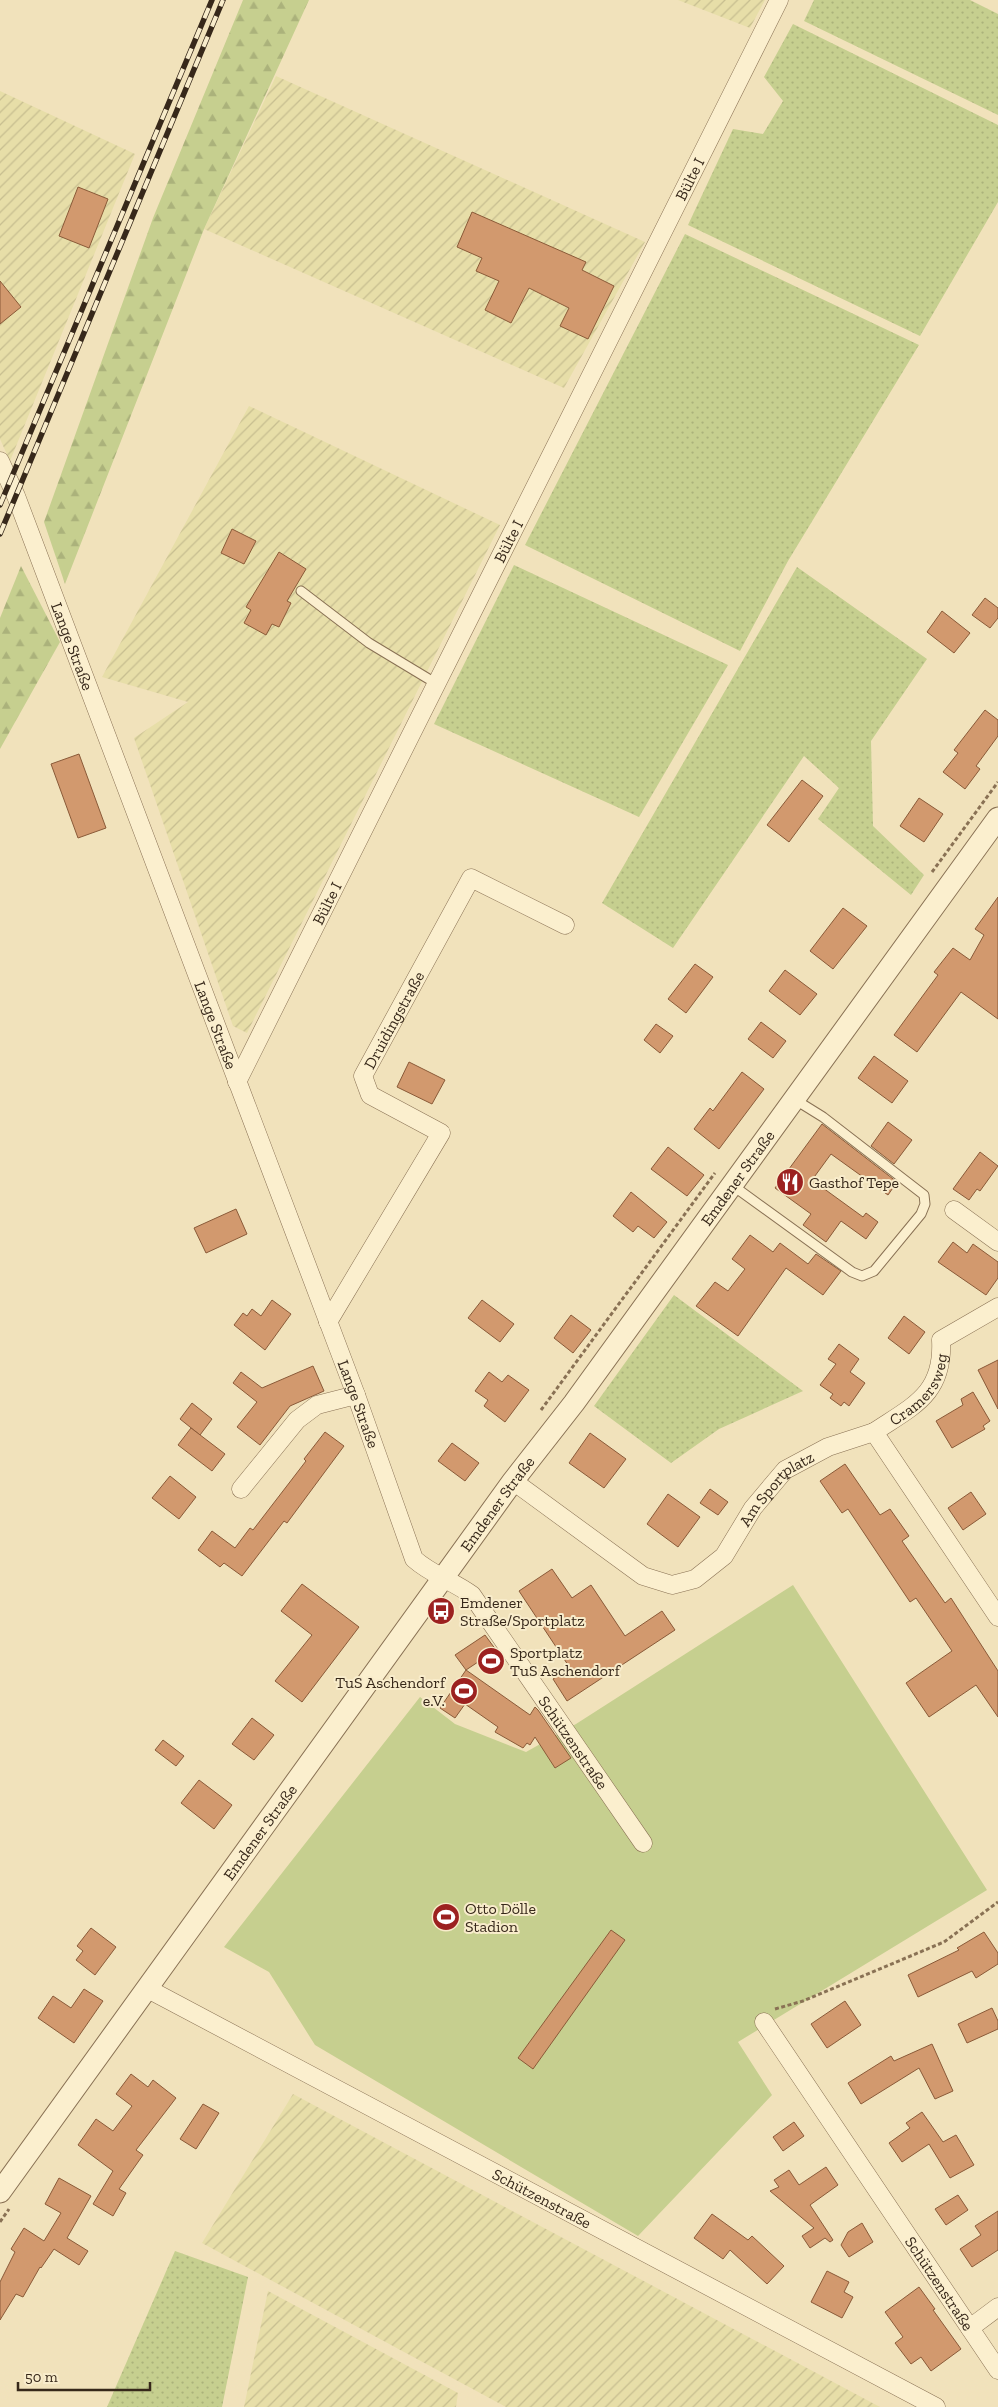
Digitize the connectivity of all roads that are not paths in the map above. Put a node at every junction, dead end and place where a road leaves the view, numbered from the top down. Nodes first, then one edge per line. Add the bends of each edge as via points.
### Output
1 (779, 0) edge
2 (0, 461) edge
3 (301, 591) dead end
4 (437, 684) junction
5 (998, 818) edge
6 (565, 925) dead end
7 (237, 1082) junction
8 (794, 1099) junction
9 (724, 1177) junction
10 (954, 1210) dead end
11 (998, 1242) edge
12 (998, 1307) edge
13 (328, 1322) junction
14 (356, 1395) junction
15 (874, 1432) junction
16 (513, 1480) junction
17 (241, 1488) dead end
18 (443, 1580) junction
19 (998, 1618) edge
20 (643, 1843) dead end
21 (148, 1989) junction
22 (764, 2022) road end
23 (0, 2192) edge
24 (998, 2307) edge
25 (970, 2328) junction
26 (998, 2370) edge
27 (936, 2407) edge

1 - 4 street, Bülte I
2 - 7 street, Lange Straße
3 - 4 lane via 369,643
4 - 7 street, Bülte I
5 - 8 street, Emdener Straße
6 - 13 street, Druidingstraße via 471,878 363,1076 370,1096 441,1133
7 - 13 street, Lange Straße
8 - 9 street, Emdener Straße
8 - 9 lane via 823,1117 924,1195 925,1204 920,1214 874,1271 862,1276 852,1272
9 - 16 street, Emdener Straße via 574,1403
10 - 11 street
12 - 15 street, Cramersweg via 941,1340 942,1361 933,1385 916,1404
13 - 14 street, Lange Straße
14 - 17 street via 317,1405 297,1420
14 - 18 street, Lange Straße via 414,1558
15 - 16 street, Am Sportplatz via 828,1447 785,1470 753,1508 724,1556 695,1579 672,1585 643,1576
15 - 19 street
16 - 18 street, Emdener Straße
18 - 20 street, Schützenstraße via 472,1595
18 - 21 street, Emdener Straße
21 - 23 street, Emdener Straße
21 - 27 street, Schützenstraße
22 - 25 street, Schützenstraße
24 - 25 street
25 - 26 street, Schützenstraße

